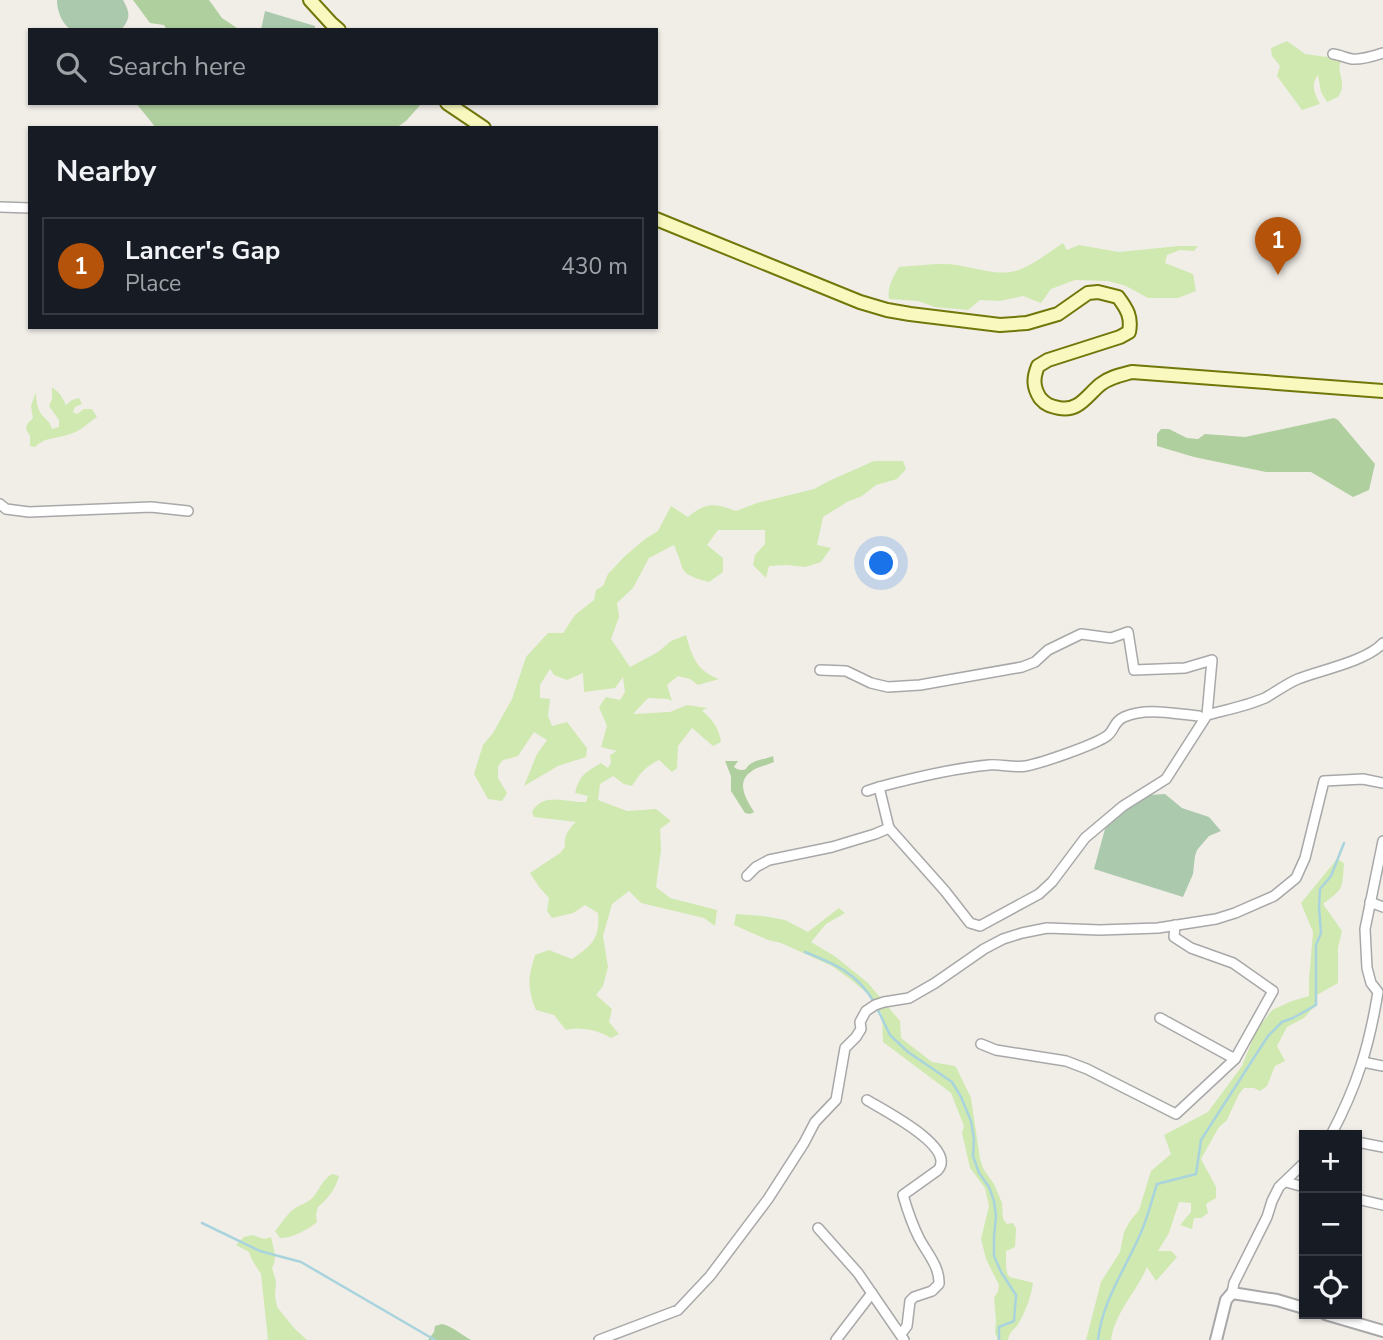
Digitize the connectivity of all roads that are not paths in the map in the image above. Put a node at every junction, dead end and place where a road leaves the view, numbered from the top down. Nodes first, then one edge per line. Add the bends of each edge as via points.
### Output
1 (310, 0) edge
2 (337, 28) edge
3 (1383, 53) edge
4 (1334, 54) dead end
5 (450, 105) edge
6 (481, 126) edge
7 (0, 207) edge
8 (28, 208) edge
9 (658, 220) edge
10 (1383, 391) edge
11 (0, 504) edge
12 (188, 511) dead end
13 (1383, 643) edge
14 (820, 670) dead end
15 (1205, 717) junction
16 (1383, 783) edge
17 (878, 787) junction
18 (867, 791) dead end
19 (889, 828) junction
20 (1383, 845) edge
21 (747, 876) dead end
22 (1370, 902) junction
23 (1383, 907) edge
24 (1175, 925) junction
25 (1380, 992) edge
26 (1160, 1018) dead end
27 (981, 1044) dead end
28 (1235, 1059) junction
29 (1363, 1062) junction
30 (1383, 1066) edge
31 (867, 1100) dead end
32 (1334, 1130) edge
33 (1362, 1143) edge
34 (1383, 1147) edge
35 (1299, 1168) edge
36 (1286, 1182) junction
37 (1299, 1186) edge
38 (1362, 1200) edge
39 (1383, 1205) edge
40 (818, 1228) dead end
41 (872, 1293) junction
42 (1232, 1293) junction
43 (1299, 1307) edge
44 (1342, 1319) edge
45 (1383, 1331) edge
46 (903, 1337) edge
47 (599, 1340) edge
48 (836, 1340) edge
49 (1216, 1340) edge

1 - 2 main road
3 - 4 street via 1351,59
5 - 6 main road
7 - 8 street
9 - 10 main road via 860,302 910,314 1000,325 1027,323 1058,314 1088,293 1118,297 1129,312 1129,332 1038,366 1035,390 1047,405 1076,407 1100,385 1132,373
11 - 12 street via 29,512 151,507
13 - 15 street via 1377,650 1296,680 1265,698
14 - 15 street via 846,671 880,686 920,685 1022,667 1081,634 1111,638 1128,632 1133,670 1185,668 1212,660
15 - 17 street via 1150,712 1126,716 1109,735 1024,767 985,765
15 - 19 street via 1166,779 1084,838 1039,894 980,926 970,923
16 - 24 street via 1324,781 1296,878 1274,895 1235,913
17 - 18 street
17 - 19 street
19 - 21 street via 832,847 769,860
20 - 22 street
22 - 23 street
22 - 25 street via 1365,929 1367,968 1371,983
24 - 28 street via 1174,937 1233,963 1273,991
24 - 47 street via 1047,928 1022,933 984,949 909,998 875,1004 845,1048 836,1100 815,1122 768,1199 710,1276 678,1310
25 - 29 street
26 - 28 street
27 - 28 street via 1066,1061 1176,1114
29 - 30 street
29 - 32 street
31 - 46 street via 923,1136 942,1160 938,1170 902,1195 940,1276 932,1291 910,1301
33 - 34 street
35 - 36 street
36 - 37 street
36 - 42 street via 1272,1201
38 - 39 street
40 - 41 street
41 - 46 street
41 - 48 street
42 - 43 street
42 - 49 street
44 - 45 street

